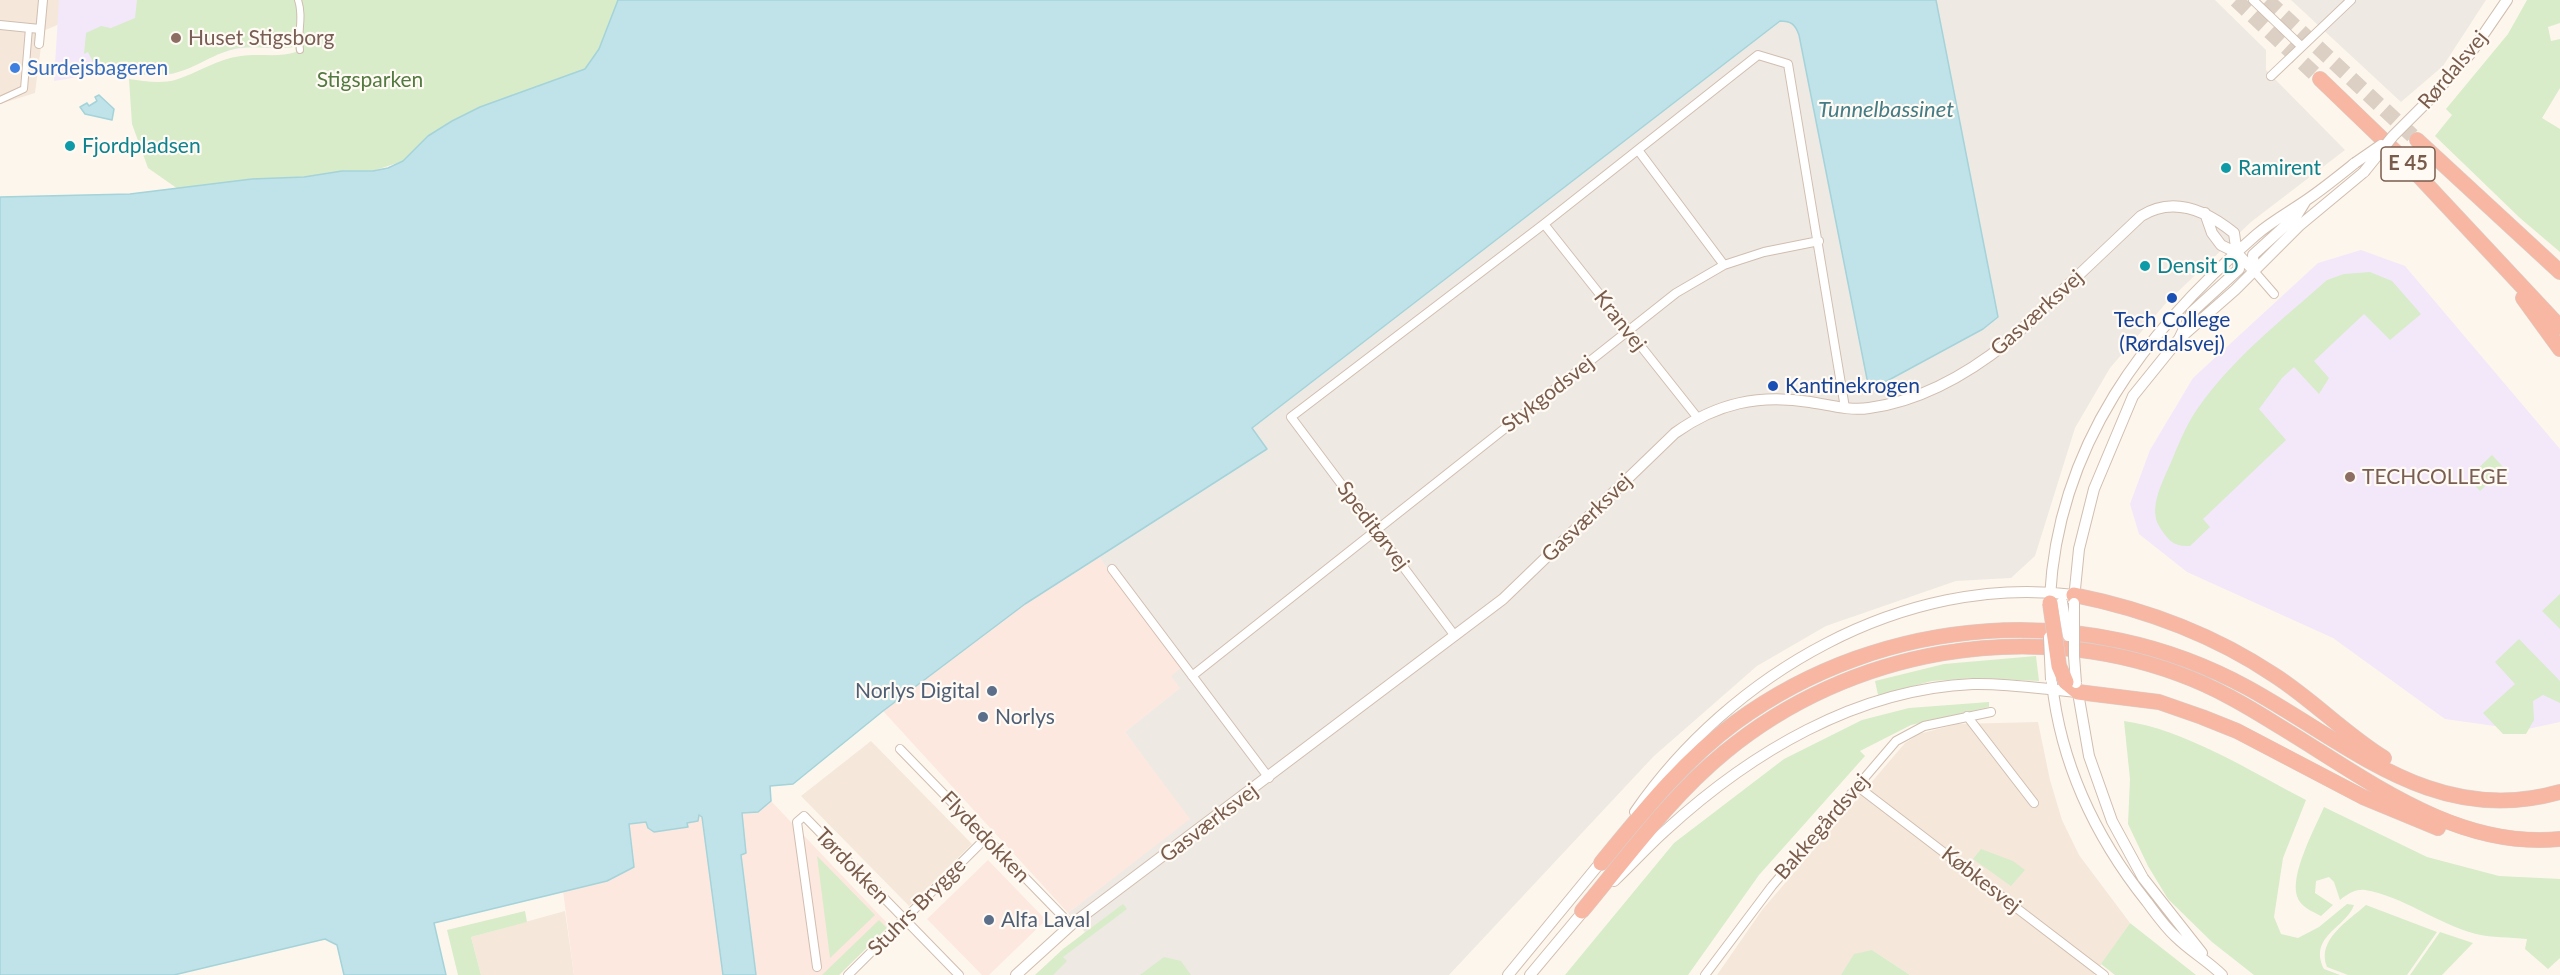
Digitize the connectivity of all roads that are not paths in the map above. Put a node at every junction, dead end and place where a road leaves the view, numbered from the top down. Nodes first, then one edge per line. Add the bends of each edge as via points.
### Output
1 (43, 0) edge
2 (298, 0) edge
3 (2253, 0) edge
4 (2351, 0) edge
5 (2507, 0) edge
6 (0, 25) edge
7 (29, 28) junction
8 (40, 29) junction
9 (39, 44) dead end
10 (2301, 46) junction
11 (300, 50) dead end
12 (2271, 76) dead end
13 (2320, 79) tunnel mouth
14 (0, 100) edge
15 (2393, 136) junction
16 (2417, 140) tunnel mouth
17 (1638, 150) junction
18 (2307, 200) junction
19 (2205, 213) junction
20 (1544, 224) junction
21 (1819, 241) junction
22 (2237, 253) junction
23 (2492, 254) junction
24 (1724, 265) junction
25 (2254, 271) junction
26 (2560, 272) edge
27 (2274, 294) dead end
28 (2560, 327) edge
29 (1629, 331) junction
30 (2178, 339) junction
31 (2560, 350) edge
32 (1845, 408) junction
33 (1697, 417) junction
34 (1375, 529) junction
35 (1112, 569) dead end
36 (2050, 598) junction
37 (2074, 599) junction
38 (1455, 636) junction
39 (1192, 676) junction
40 (2067, 685) junction
41 (1991, 712) dead end
42 (1967, 716) junction
43 (900, 749) dead end
44 (1269, 778) junction
45 (1857, 786) junction
46 (2560, 792) edge
47 (2539, 798) junction
48 (2034, 803) dead end
49 (986, 838) junction
50 (2558, 839) edge
51 (1601, 863) junction
52 (1582, 911) junction
53 (904, 920) junction
54 (1071, 925) junction
55 (817, 967) dead end
56 (2218, 971) edge
57 (848, 975) edge
58 (959, 975) edge
59 (1016, 975) edge
60 (1508, 975) edge
61 (1530, 975) edge
62 (1705, 975) edge
63 (2103, 975) edge

1 - 8 street
2 - 11 street via 302,18
3 - 10 street
4 - 10 street
5 - 15 street, Rørdalsvej, bridge via 2470,54
6 - 7 street
7 - 8 street
7 - 14 street via 24,89
8 - 9 street
10 - 12 street
13 - 23 highway, E 45 via 2402,158
15 - 18 street, Rørdalsvej, bridge
15 - 25 street, Rørdalsvej, bridge via 2364,172
16 - 26 highway, E 45
17 - 20 street
17 - 21 street via 1758,55 1788,64
17 - 24 street
18 - 22 street
18 - 25 street via 2297,215 2253,255
19 - 22 street via 2221,245
19 - 22 street, Gasværksvej via 2234,233
19 - 32 street, Gasværksvej via 2177,205 2152,208 2009,341 1960,377 1893,404
20 - 29 street, Kranvej
20 - 34 street, Speditørvej via 1291,417
21 - 24 street, Stykgodsvej
21 - 32 street
22 - 25 street
22 - 30 street via 2239,269 2192,312
22 - 36 street via 2163,327 2123,378 2101,418 2069,498
23 - 28 highway, E 45
23 - 31 highway
24 - 29 street, Stykgodsvej via 1676,293
25 - 27 street
25 - 30 street, Rørdalsvej
29 - 33 street, Kranvej
29 - 34 street, Stykgodsvej
30 - 37 street via 2133,396 2104,462 2083,526
32 - 33 street, Gasværksvej via 1773,399 1723,406
33 - 38 street, Gasværksvej via 1675,433 1503,599
34 - 38 street, Speditørvej
34 - 39 street
35 - 39 street
36 - 37 street
36 - 40 highway, bridge via 2059,666
36 - 51 street via 2007,592 1925,606 1885,618 1808,652 1702,734 1651,789
37 - 40 street, bridge
37 - 47 highway via 2168,621 2222,644 2275,675 2363,744 2410,772 2478,793
38 - 44 street, Gasværksvej
39 - 44 street
40 - 50 highway via 2159,702 2202,717 2237,731 2363,797 2442,829 2502,843
40 - 52 street via 1976,684 1918,690 1855,709 1802,732 1740,770 1683,816
40 - 56 street via 2112,822 2143,878
40 - 56 street via 2066,749 2078,788 2111,853 2176,938
41 - 42 street, Bakkegårdsvej
42 - 45 street, Bakkegårdsvej via 1907,733
42 - 48 street
43 - 49 street, Flydedokken
44 - 54 street, Gasværksvej
45 - 62 street, Bakkegårdsvej via 1765,894
45 - 63 street, Købkesvej
46 - 47 highway
47 - 51 highway via 2474,801 2431,790 2388,771 2248,688 2161,651 2088,634 2006,629 1938,635 1899,644 1830,667 1765,702 1734,723 1677,773
49 - 53 street, Stuhrs Brygge
49 - 54 street, Flydedokken
50 - 52 highway via 2500,837 2429,814 2242,703 2146,663 2079,650 1976,648 1941,652 1874,669 1811,696 1752,732 1679,796
51 - 60 street
52 - 61 street
53 - 55 street, Tørdokken via 804,816 797,822
53 - 57 street, Stuhrs Brygge
53 - 58 street, Tørdokken
54 - 59 street, Gasværksvej

